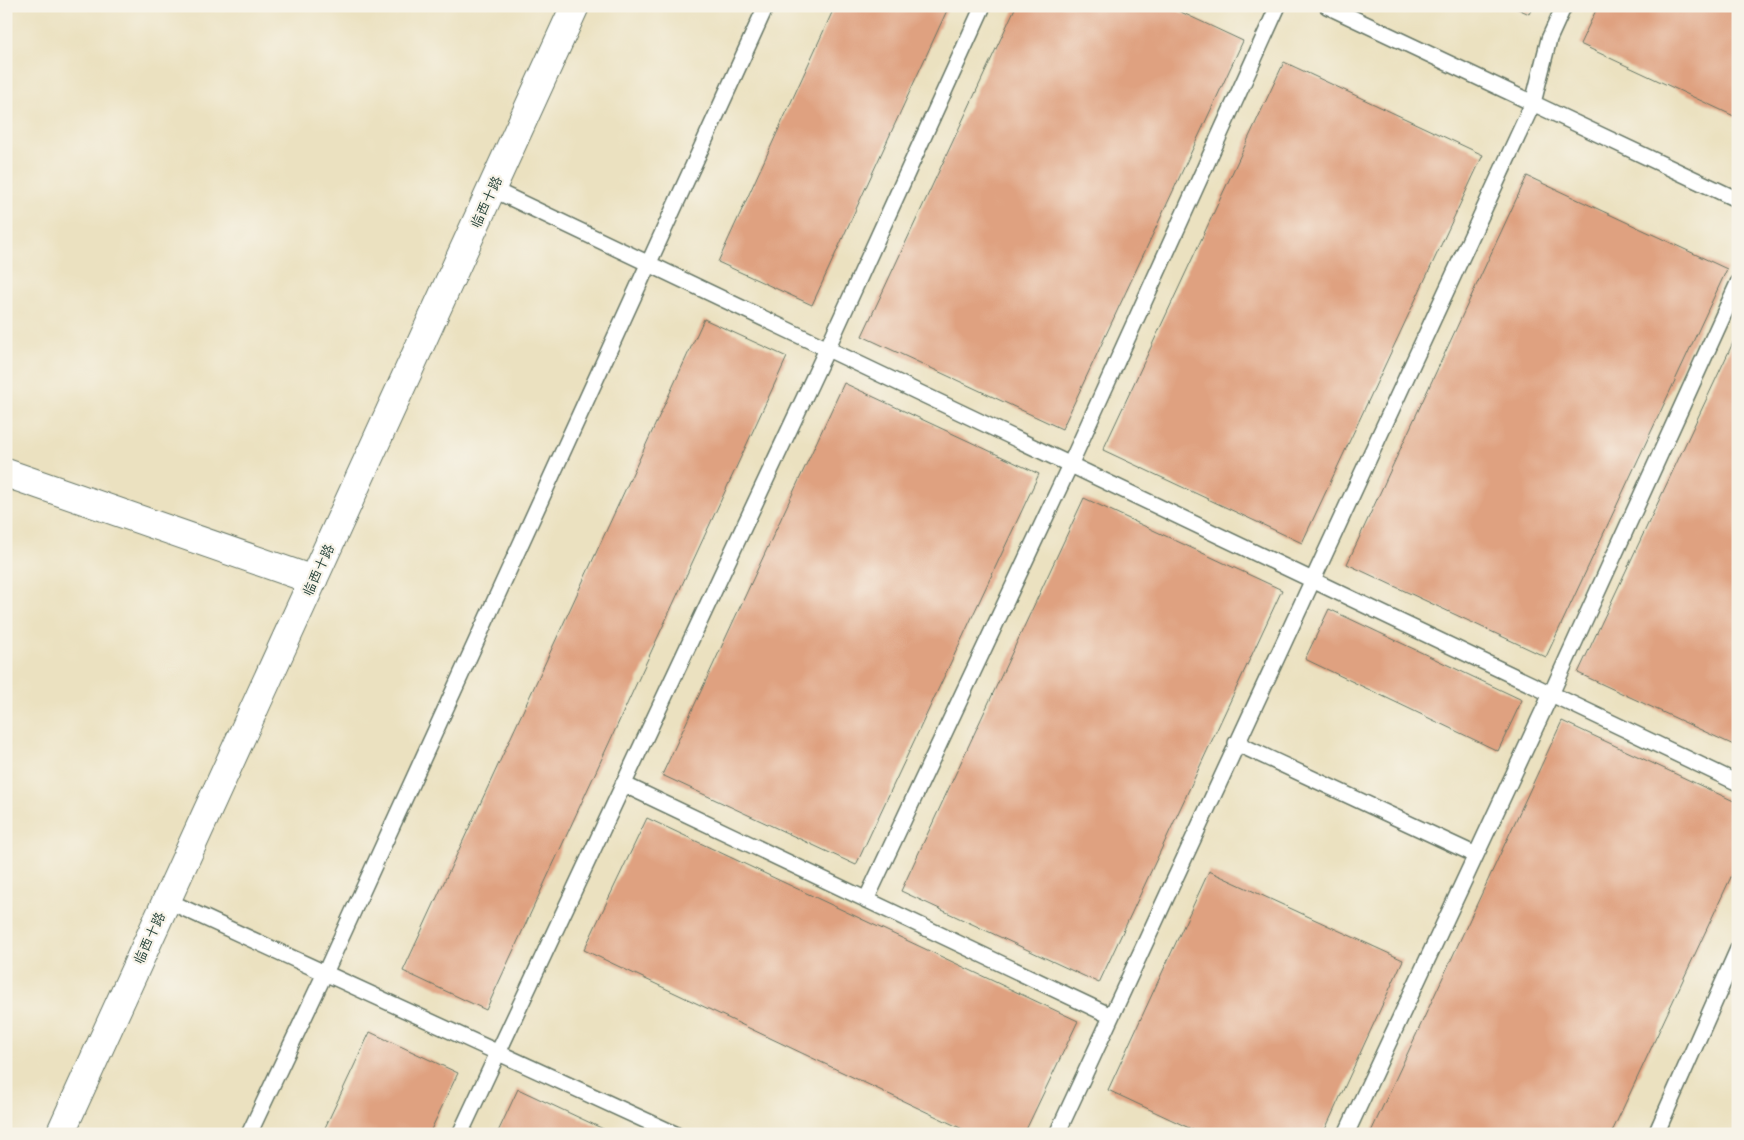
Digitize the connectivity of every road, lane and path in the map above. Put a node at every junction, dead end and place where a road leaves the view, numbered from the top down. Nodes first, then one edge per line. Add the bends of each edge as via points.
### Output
1 (575, 6) edge
2 (766, 6) edge
3 (983, 6) edge
4 (1278, 6) edge
5 (1327, 6) edge
6 (1564, 6) edge
7 (1533, 103) junction
8 (492, 189) junction
9 (1738, 200) edge
10 (648, 264) junction
11 (1738, 282) edge
12 (827, 349) junction
13 (1070, 465) junction
14 (6, 473) edge
15 (313, 580) junction
16 (1312, 580) junction
17 (1551, 694) junction
18 (1236, 744) junction
19 (1738, 783) edge
20 (623, 784) junction
21 (1476, 855) junction
22 (166, 900) junction
23 (866, 900) junction
24 (1738, 949) edge
25 (325, 973) junction
26 (1111, 1016) junction
27 (498, 1052) junction
28 (60, 1134) edge
29 (249, 1134) edge
30 (460, 1134) edge
31 (675, 1134) edge
32 (1057, 1134) edge
33 (1346, 1134) edge
34 (1656, 1134) edge

1 - 8 main road, 临西十路
2 - 10 lane
3 - 12 lane
4 - 13 lane
5 - 7 lane
6 - 7 lane via 1549,39
7 - 9 lane
7 - 16 lane
8 - 10 lane
8 - 15 main road, 临西十路
10 - 12 lane
10 - 25 lane
11 - 17 lane
12 - 13 lane
12 - 20 lane
13 - 16 lane
13 - 23 lane
14 - 15 main road
15 - 22 main road, 临西十路
16 - 17 lane
16 - 18 lane
17 - 19 lane
17 - 21 lane
18 - 21 lane
18 - 26 lane
20 - 23 lane
20 - 27 lane
21 - 33 lane
22 - 25 lane
22 - 28 main road, 临西十路
23 - 26 lane
24 - 34 lane
25 - 27 lane
25 - 29 lane
26 - 32 lane
27 - 30 lane
27 - 31 lane

